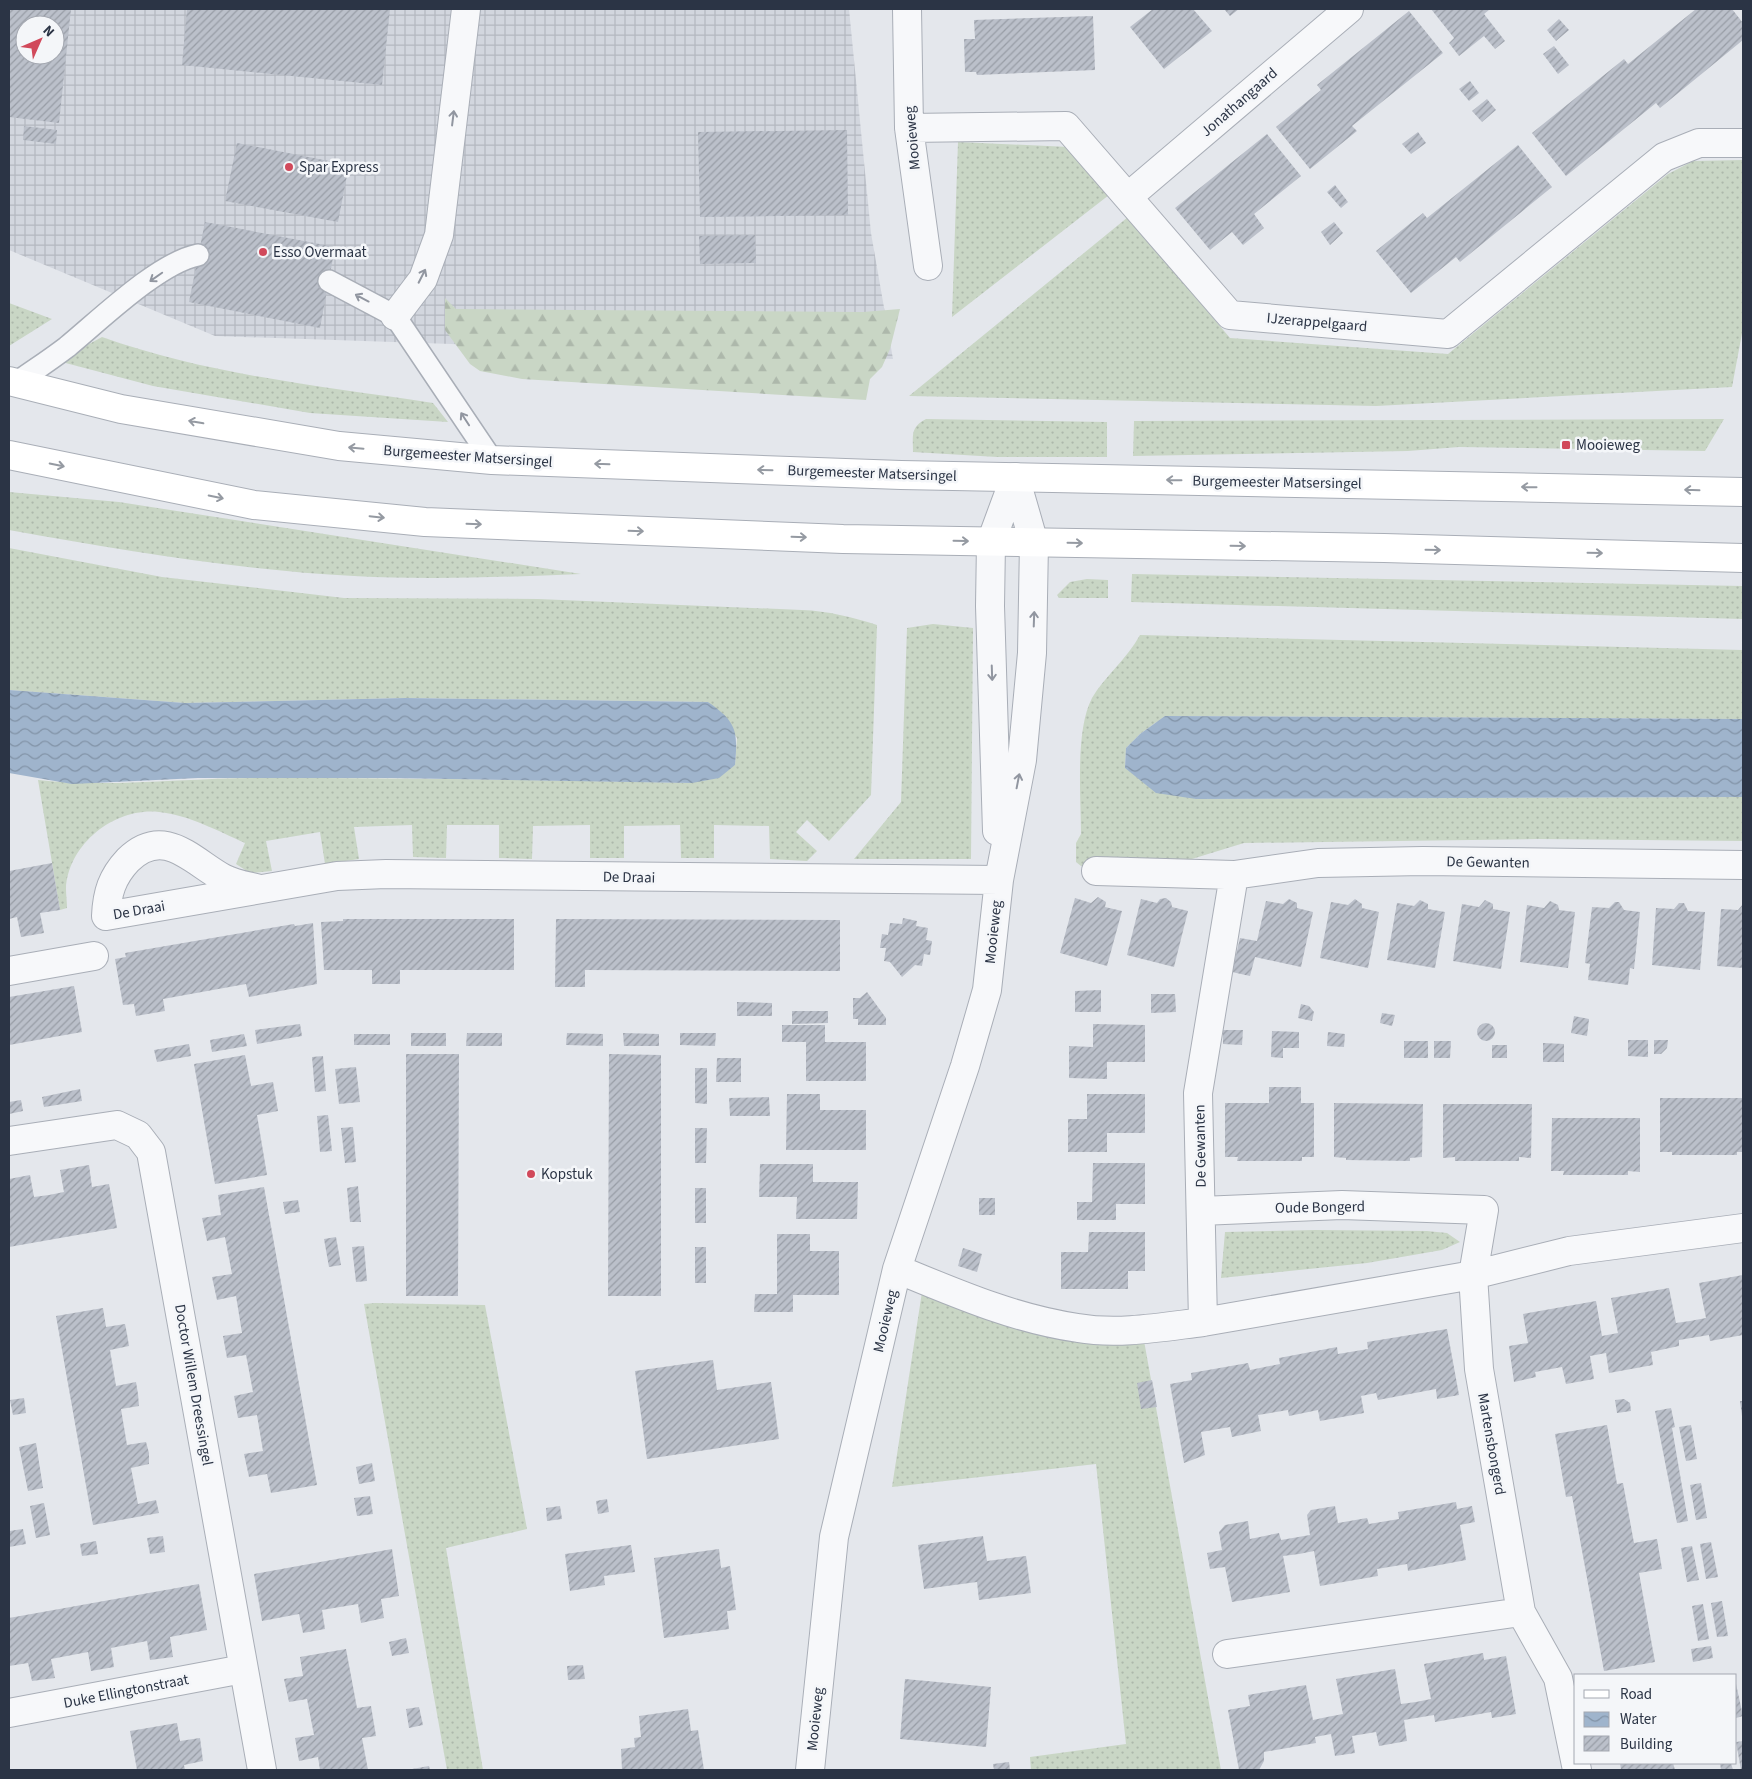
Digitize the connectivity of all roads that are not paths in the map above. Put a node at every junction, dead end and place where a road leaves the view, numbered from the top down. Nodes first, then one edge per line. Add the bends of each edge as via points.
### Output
1 (466, 9) edge
2 (906, 9) edge
3 (1348, 9) edge
4 (910, 128) junction
5 (1743, 142) edge
6 (1129, 196) junction
7 (198, 255) dead end
8 (928, 266) dead end
9 (329, 281) dead end
10 (395, 316) junction
11 (12, 382) edge
12 (9, 455) edge
13 (492, 460) junction
14 (1015, 477) junction
15 (1743, 489) edge
16 (991, 542) junction
17 (1034, 543) junction
18 (1743, 558) edge
19 (1743, 865) edge
20 (1096, 871) dead end
21 (1234, 875) junction
22 (999, 880) junction
23 (260, 889) junction
24 (94, 956) dead end
25 (9, 970) edge
26 (9, 1141) edge
27 (1201, 1211) junction
28 (1743, 1228) edge
29 (897, 1268) junction
30 (1473, 1275) junction
31 (1203, 1322) junction
32 (1521, 1612) junction
33 (1227, 1654) dead end
34 (243, 1669) junction
35 (9, 1713) edge
36 (1574, 1755) edge
37 (262, 1770) edge
38 (810, 1770) edge

10 -> 1 street via 422,279 439,235
2 - 4 street, Mooieweg
3 - 6 street, Jonathangaard
4 - 6 street, IJzerappelgaard via 1066,126
4 - 8 street, Mooieweg
5 - 6 street, IJzerappelgaard via 1699,143 1664,157 1448,334 1230,315
7 -> 11 lane via 174,263 66,348
10 -> 9 lane
13 -> 10 lane
13 -> 11 main road, Burgemeester Matsersingel via 339,446 121,409
12 -> 16 main road via 254,505 425,522
14 -> 13 main road, Burgemeester Matsersingel
15 -> 14 main road, Burgemeester Matsersingel
14 - 16 street, Mooieweg
14 - 17 street, Mooieweg
16 - 17 main road
16 -> 22 street, Mooieweg via 990,606
17 -> 18 main road
22 -> 17 street, Mooieweg via 1022,760 1032,653
19 - 21 street, De Gewanten via 1413,861 1318,863
20 - 21 street, De Gewanten
21 - 27 street, De Gewanten via 1198,1093
22 - 23 street, De Draai via 386,874 337,876
22 - 29 street, Mooieweg via 987,990
23 - 23 street, De Draai via 224,879 179,849 165,845 150,847 131,857 113,879 107,897 106,916
24 - 25 street
26 - 34 street, Doctor Willem Dreessingel via 117,1125 138,1135 152,1152
27 - 30 street, Oude Bongerd via 1342,1205 1484,1210
27 - 31 street
28 - 30 street via 1569,1251
29 - 31 street via 996,1309 1078,1328 1150,1329
29 - 38 street, Mooieweg via 834,1538
30 - 31 street
30 - 32 street, Martensbongerd via 1479,1369
32 - 33 street
32 - 36 street, Martensbongerd via 1558,1678
34 - 35 street, Duke Ellingtonstraat
34 - 37 street, Doctor Willem Dreessingel

